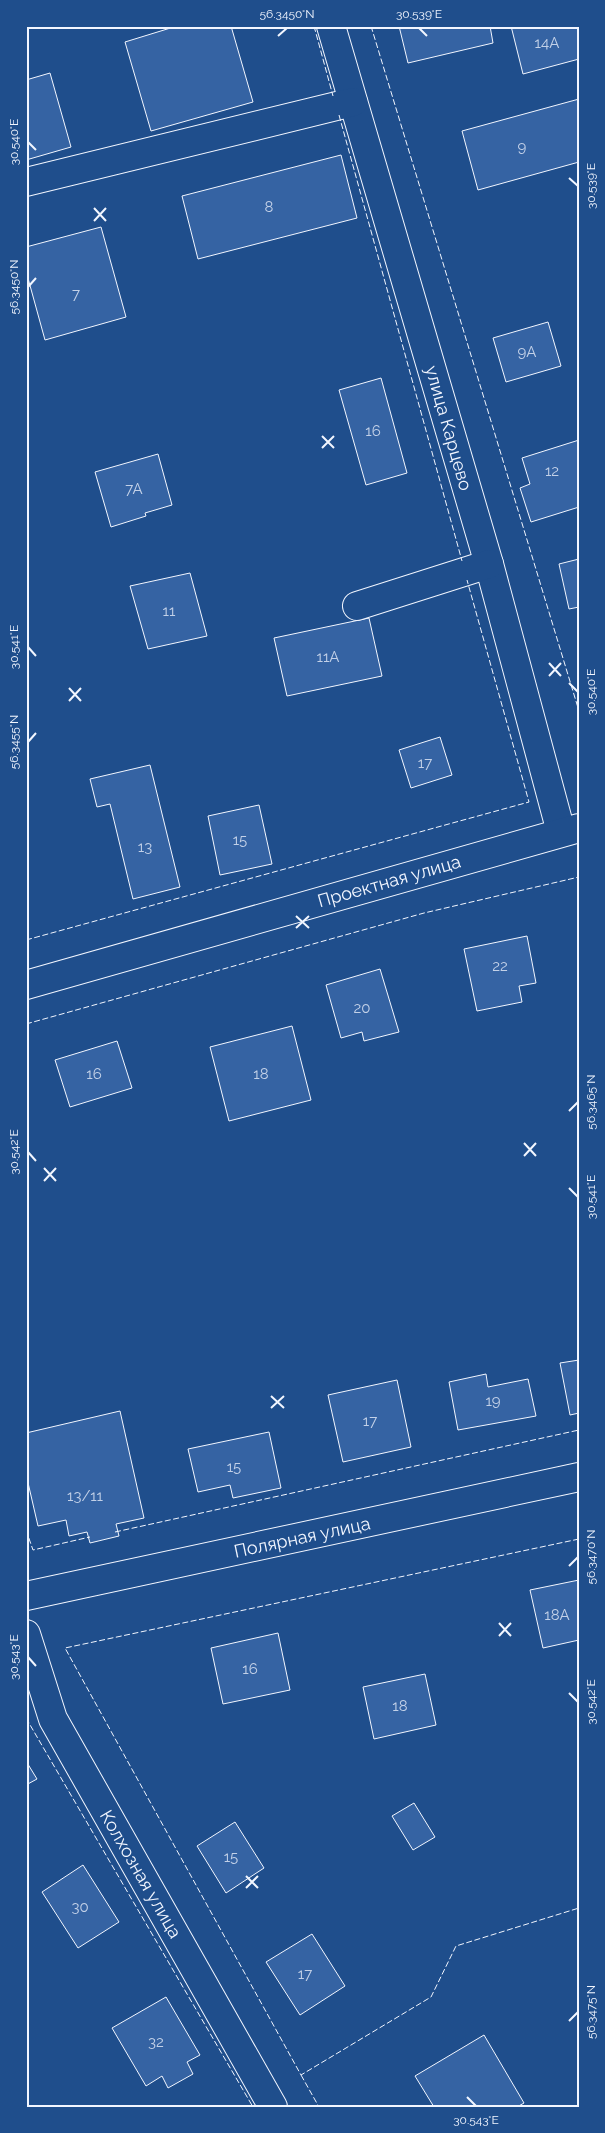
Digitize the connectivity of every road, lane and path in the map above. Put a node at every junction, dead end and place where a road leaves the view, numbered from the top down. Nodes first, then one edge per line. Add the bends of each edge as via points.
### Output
1 (331, 26) edge
2 (353, 102) junction
3 (26, 182) edge
4 (489, 564) junction
5 (357, 606) dead end
6 (570, 830) edge
7 (26, 984) edge
8 (579, 1477) edge
9 (26, 1596) edge
10 (26, 1634) edge
11 (273, 2107) edge

1 - 2 street, улица Карцево
2 - 3 street
2 - 4 street, улица Карцево
4 - 5 street
4 - 6 street, улица Карцево
6 - 7 street, Проектная улица
8 - 9 street, Полярная улица
10 - 11 street, Колхозная улица via 52,1719

